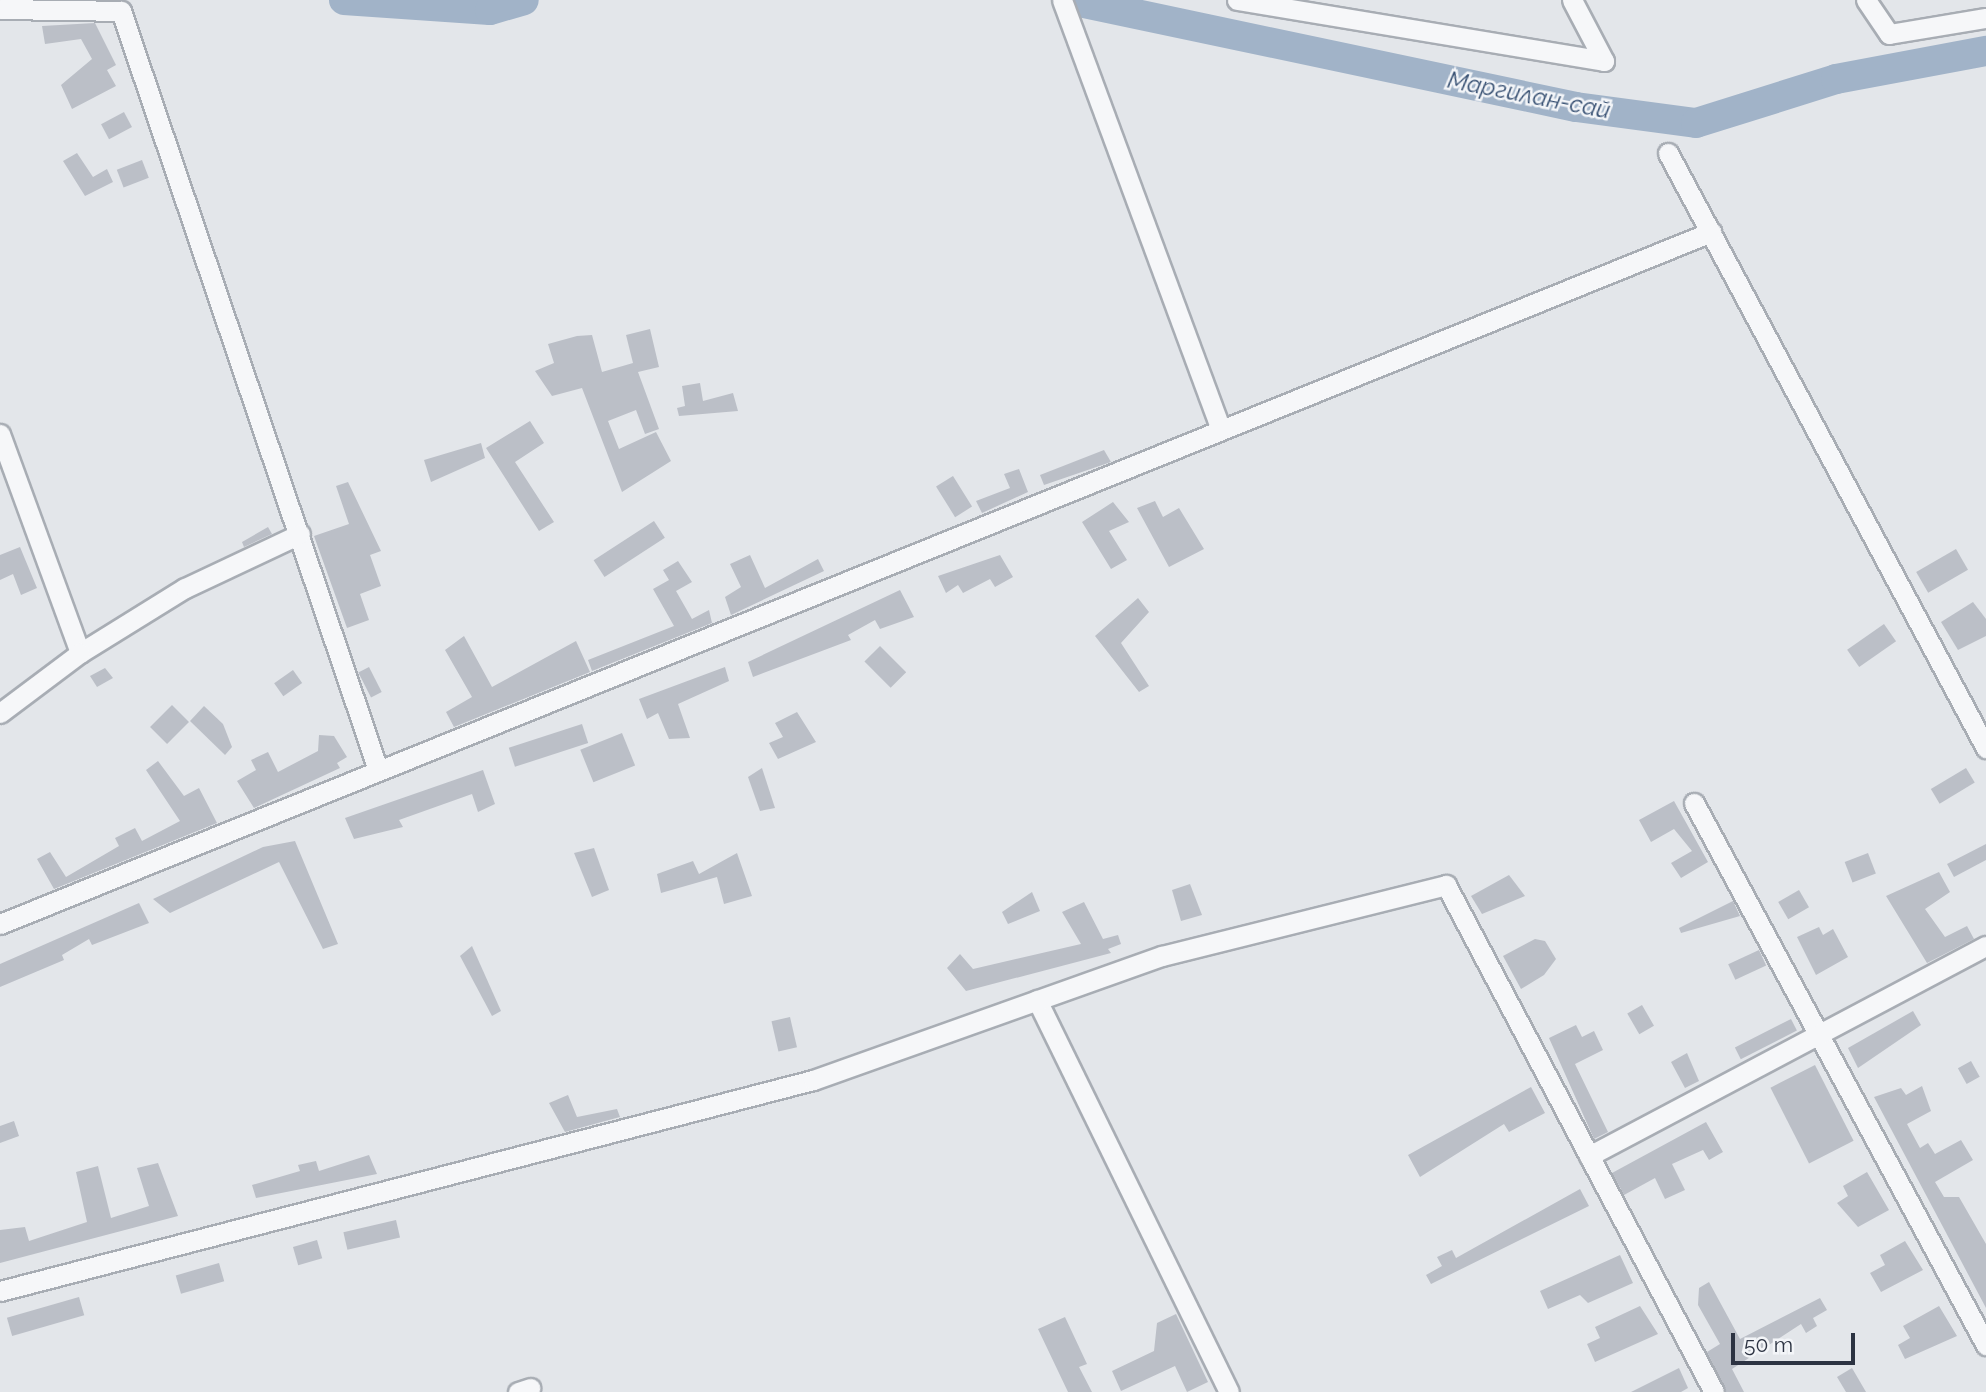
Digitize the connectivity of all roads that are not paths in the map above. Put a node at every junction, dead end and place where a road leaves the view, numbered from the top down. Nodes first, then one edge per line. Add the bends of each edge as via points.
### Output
1 (1062, 0) edge
2 (1237, 0) edge
3 (1572, 0) edge
4 (1866, 0) edge
5 (0, 9) edge
6 (1986, 18) edge
7 (1668, 153) dead end
8 (1711, 232) junction
9 (1221, 430) junction
10 (0, 434) edge
11 (300, 534) junction
12 (80, 653) junction
13 (0, 713) edge
14 (1986, 748) edge
15 (378, 770) junction
16 (1694, 803) dead end
17 (0, 924) edge
18 (1986, 946) edge
19 (1037, 1000) junction
20 (1817, 1032) junction
21 (1589, 1156) junction
22 (0, 1291) edge
23 (1986, 1346) edge
24 (1229, 1392) edge
25 (1714, 1392) edge

1 - 9 street
2 - 3 street via 1604,61
4 - 6 street via 1889,34
5 - 11 street via 121,10
7 - 8 street
8 - 9 street
8 - 14 street
9 - 15 street
10 - 12 street
11 - 12 street via 185,588
11 - 15 street
12 - 13 street
15 - 17 street
16 - 20 street
18 - 20 street
19 - 21 street via 1163,956 1446,886
19 - 22 street via 813,1080
19 - 24 street
20 - 21 street
20 - 23 street
21 - 25 street

